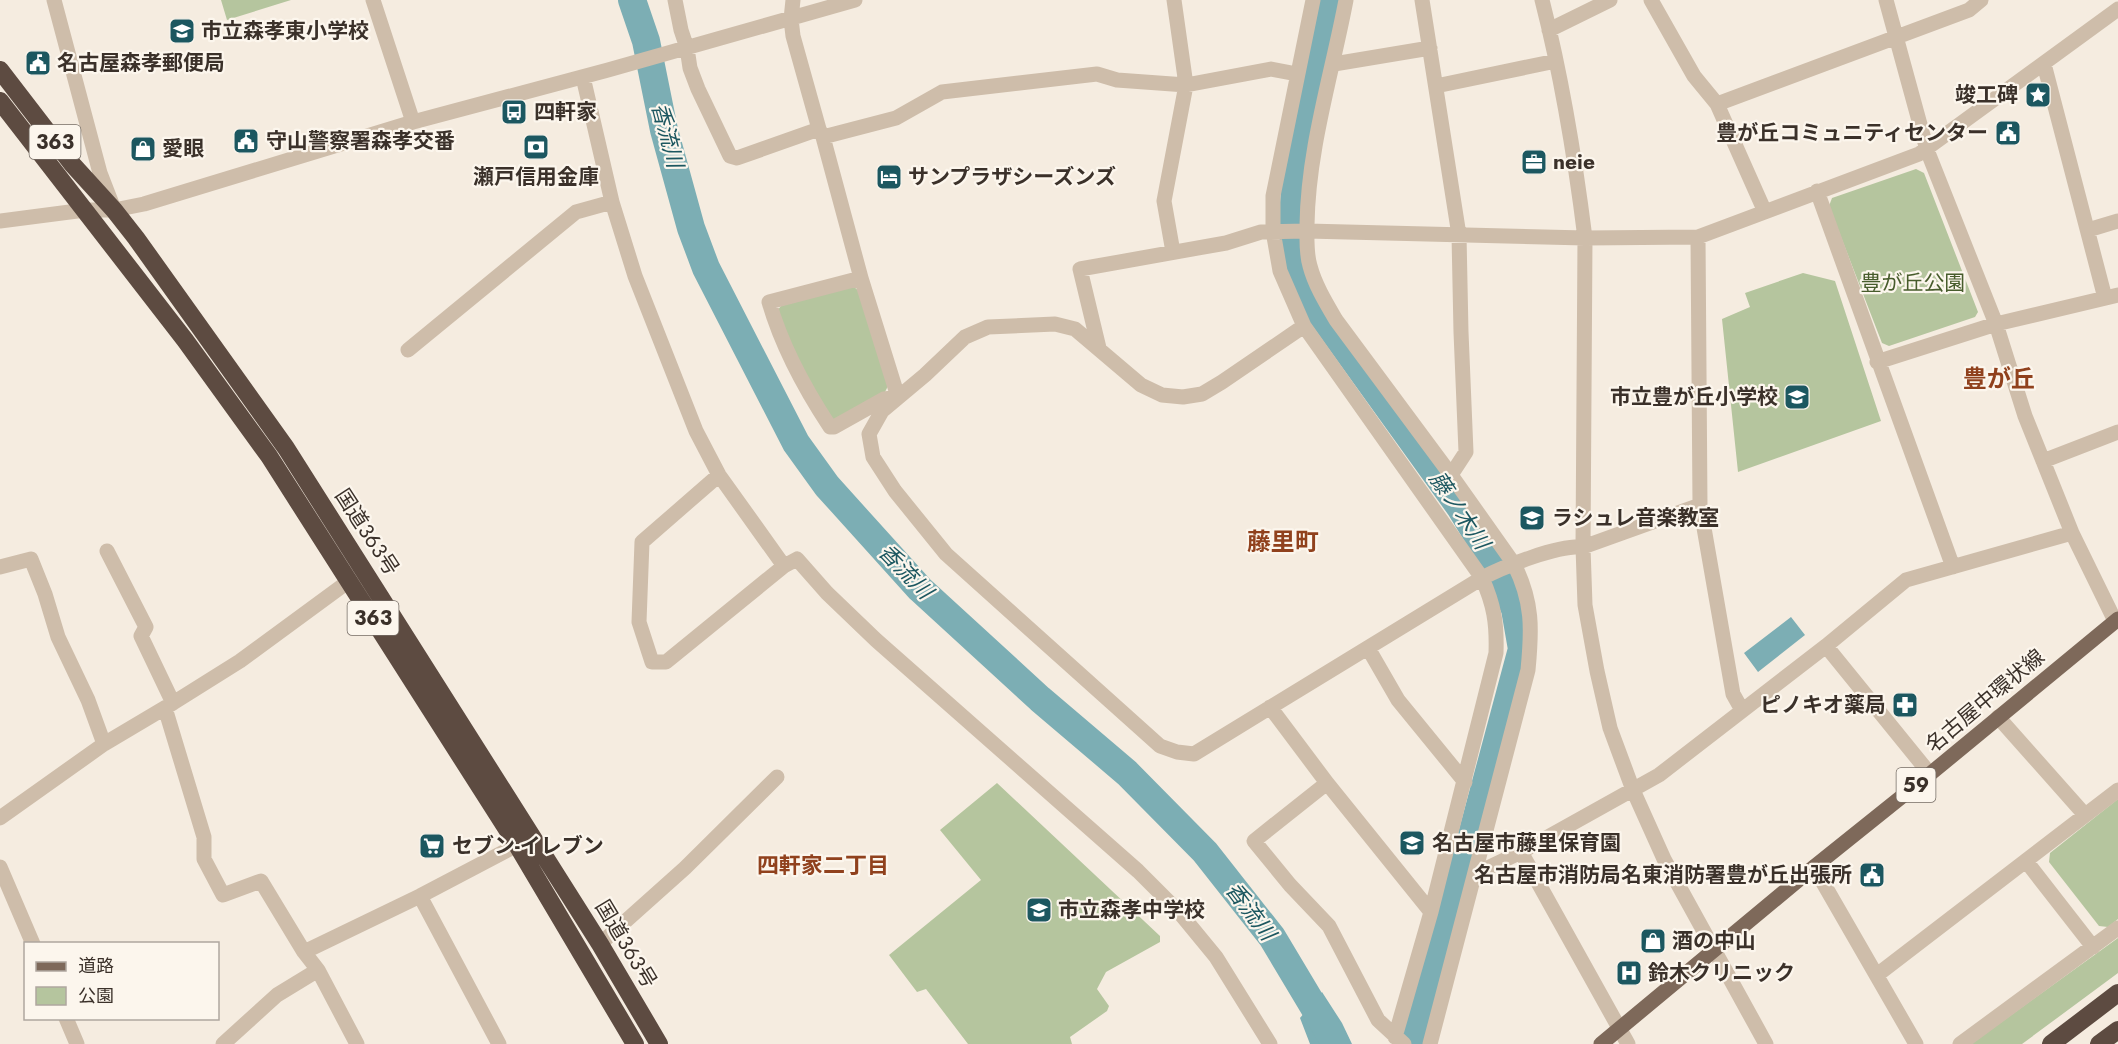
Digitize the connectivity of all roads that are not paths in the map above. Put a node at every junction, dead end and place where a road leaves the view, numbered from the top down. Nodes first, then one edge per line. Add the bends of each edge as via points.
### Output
1 (54, 0) edge
2 (373, 0) edge
3 (675, 0) edge
4 (793, 0) edge
5 (855, 0) edge
6 (1174, 0) edge
7 (1313, 0) edge
8 (1346, 0) edge
9 (1422, 0) edge
10 (1542, 0) edge
11 (1610, 0) edge
12 (1651, 0) edge
13 (1886, 0) edge
14 (1981, 0) edge
15 (2118, 9) edge
16 (791, 19) junction
17 (1550, 30) junction
18 (1896, 38) junction
19 (1430, 48) junction
20 (683, 49) junction
21 (1556, 61) junction
22 (1334, 64) junction
23 (2044, 64) junction
24 (0, 70) edge
25 (1297, 74) junction
26 (583, 77) junction
27 (1186, 85) junction
28 (1436, 86) junction
29 (0, 100) edge
30 (1717, 104) junction
31 (413, 122) junction
32 (821, 133) junction
33 (1927, 150) junction
34 (1817, 191) junction
35 (612, 202) junction
36 (85, 210) junction
37 (114, 210) junction
38 (1765, 212) junction
39 (0, 221) edge
40 (2118, 221) edge
41 (2088, 230) junction
42 (1278, 231) junction
43 (1303, 231) junction
44 (1459, 235) junction
45 (1698, 237) junction
46 (1585, 238) junction
47 (1173, 252) junction
48 (861, 278) junction
49 (2111, 296) edge
50 (1996, 324) junction
51 (1304, 326) junction
52 (1099, 348) junction
53 (408, 350) dead end
54 (1878, 362) junction
55 (898, 397) junction
56 (2118, 432) edge
57 (2043, 461) junction
58 (719, 475) junction
59 (1451, 475) junction
60 (1700, 505) junction
61 (2072, 533) junction
62 (1583, 547) junction
63 (107, 551) dead end
64 (791, 562) junction
65 (1511, 565) junction
66 (0, 567) edge
67 (1953, 567) junction
68 (1484, 576) junction
69 (349, 581) junction
70 (2117, 620) edge
71 (1826, 646) junction
72 (1368, 648) junction
73 (169, 706) junction
74 (1270, 707) junction
75 (1742, 710) junction
76 (1998, 717) junction
77 (104, 744) junction
78 (1930, 774) junction
79 (777, 777) dead end
80 (1465, 782) junction
81 (1327, 783) junction
82 (1633, 790) junction
83 (2118, 790) edge
84 (2085, 815) junction
85 (0, 818) edge
86 (517, 845) junction
87 (1521, 852) junction
88 (2026, 861) junction
89 (0, 867) edge
90 (1814, 867) junction
91 (1475, 874) junction
92 (420, 896) junction
93 (1431, 912) junction
94 (2118, 928) edge
95 (32, 942) edge
96 (600, 944) junction
97 (2093, 947) junction
98 (1715, 951) junction
99 (304, 952) junction
100 (318, 970) junction
101 (1877, 975) junction
102 (2118, 993) edge
103 (67, 1020) edge
104 (1620, 1030) junction
105 (2118, 1030) edge
106 (1400, 1040) edge
107 (1266, 1043) edge
108 (77, 1044) edge
109 (224, 1044) edge
110 (357, 1044) edge
111 (499, 1044) edge
112 (635, 1044) edge
113 (659, 1044) edge
114 (1430, 1044) edge
115 (1601, 1044) edge
116 (1629, 1044) edge
117 (1766, 1044) edge
118 (1916, 1044) edge
119 (1960, 1044) edge
120 (2051, 1044) edge
121 (2099, 1044) edge

1 - 37 street via 100,173
2 - 31 street
3 - 20 street
4 - 16 street
5 - 16 street
6 - 27 street
7 - 25 street
8 - 22 street
9 - 19 street
10 - 17 street
11 - 17 street
12 - 30 street via 1694,76
13 - 18 street
14 - 18 street via 1969,10
15 - 23 street
16 - 20 street
16 - 32 street
17 - 21 street
18 - 30 street
18 - 33 street
19 - 22 street
19 - 28 street
20 - 26 street
20 - 32 street via 730,156 737,158
21 - 28 street
21 - 46 street
22 - 43 street via 1312,161
23 - 33 street
23 - 41 street
24 - 37 highway, 国道363号 / 363 via 73,165
25 - 27 street via 1271,69
25 - 42 street via 1273,196
26 - 31 street
26 - 35 street
27 - 32 street via 1117,80 1097,74 942,92 896,118
27 - 47 street via 1164,201
28 - 44 street
29 - 36 highway, 国道363号 / 363
30 - 38 street
31 - 37 street
32 - 48 street
33 - 34 street
33 - 50 street
34 - 38 street
34 - 54 street
35 - 53 street via 576,212
35 - 58 street via 668,361 696,431
36 - 37 street
36 - 39 street
36 - 69 highway, 国道363号 / 363 via 269,456
37 - 96 highway, 国道363号 / 363 via 286,448
38 - 45 street
40 - 41 street
41 - 49 street
42 - 43 street
42 - 47 street
42 - 51 street via 1280,271
43 - 44 street
43 - 59 street via 1310,267 1331,311
44 - 46 street
44 - 59 street via 1466,452
45 - 46 street
45 - 60 street
46 - 62 street
47 - 52 street via 1080,268
48 - 55 street
48 - 55 street via 769,302 775,323 809,396 830,427 884,399
49 - 50 street
50 - 54 street
50 - 57 street
51 - 52 street via 1202,394 1183,397 1162,395 1142,385
51 - 68 street
52 - 55 street via 1076,329 1055,324 988,327 965,337
54 - 67 street
55 - 74 street via 882,411 870,434 873,457 895,491 946,554 1160,746 1194,754
56 - 57 street
57 - 61 street
58 - 64 street
58 - 64 street via 642,543 639,622 652,662 666,662
59 - 65 street
60 - 62 street
60 - 75 street via 1733,694
61 - 67 street
61 - 70 street
62 - 65 street via 1572,546
62 - 82 street via 1590,638 1610,729
63 - 73 street via 146,627 141,636
64 - 107 street via 1179,912 1216,957
65 - 68 street
65 - 91 street via 1521,578 1529,603 1528,670
66 - 77 street via 31,559 58,637
67 - 71 street via 1906,580
68 - 72 street
68 - 80 street via 1496,616 1496,653
69 - 73 street via 240,661
69 - 86 highway, 国道363号 / 363
70 - 76 main road, 名古屋中環状線 / 59
71 - 75 street
71 - 78 street
72 - 74 street
72 - 80 street via 1398,700
73 - 77 street
73 - 99 street via 204,837 204,859 223,895 261,881
74 - 81 street
75 - 82 street via 1659,775
76 - 78 main road, 名古屋中環状線 / 59
76 - 84 street
77 - 85 street
78 - 90 main road, 名古屋中環状線 / 59
79 - 96 street via 685,868
80 - 93 street
81 - 93 street
81 - 106 street via 1254,841 1329,926 1378,1020
82 - 87 street
82 - 98 street via 1664,859
83 - 84 street
84 - 88 street
86 - 92 street
86 - 112 highway, 国道363号 / 363
87 - 91 street
87 - 104 street
88 - 97 street
88 - 101 street
89 - 95 street
90 - 98 main road, 名古屋中環状線 / 59
90 - 101 street
91 - 114 street
92 - 99 street
92 - 111 street
93 - 106 street
94 - 97 street
96 - 113 highway, 国道363号 / 363
97 - 119 street
98 - 104 main road, 名古屋中環状線 / 59
98 - 117 street
99 - 100 street
100 - 109 street via 277,994
100 - 110 street
101 - 118 street
102 - 120 highway
103 - 108 street
104 - 115 main road, 名古屋中環状線 / 59
104 - 116 street
105 - 121 highway

